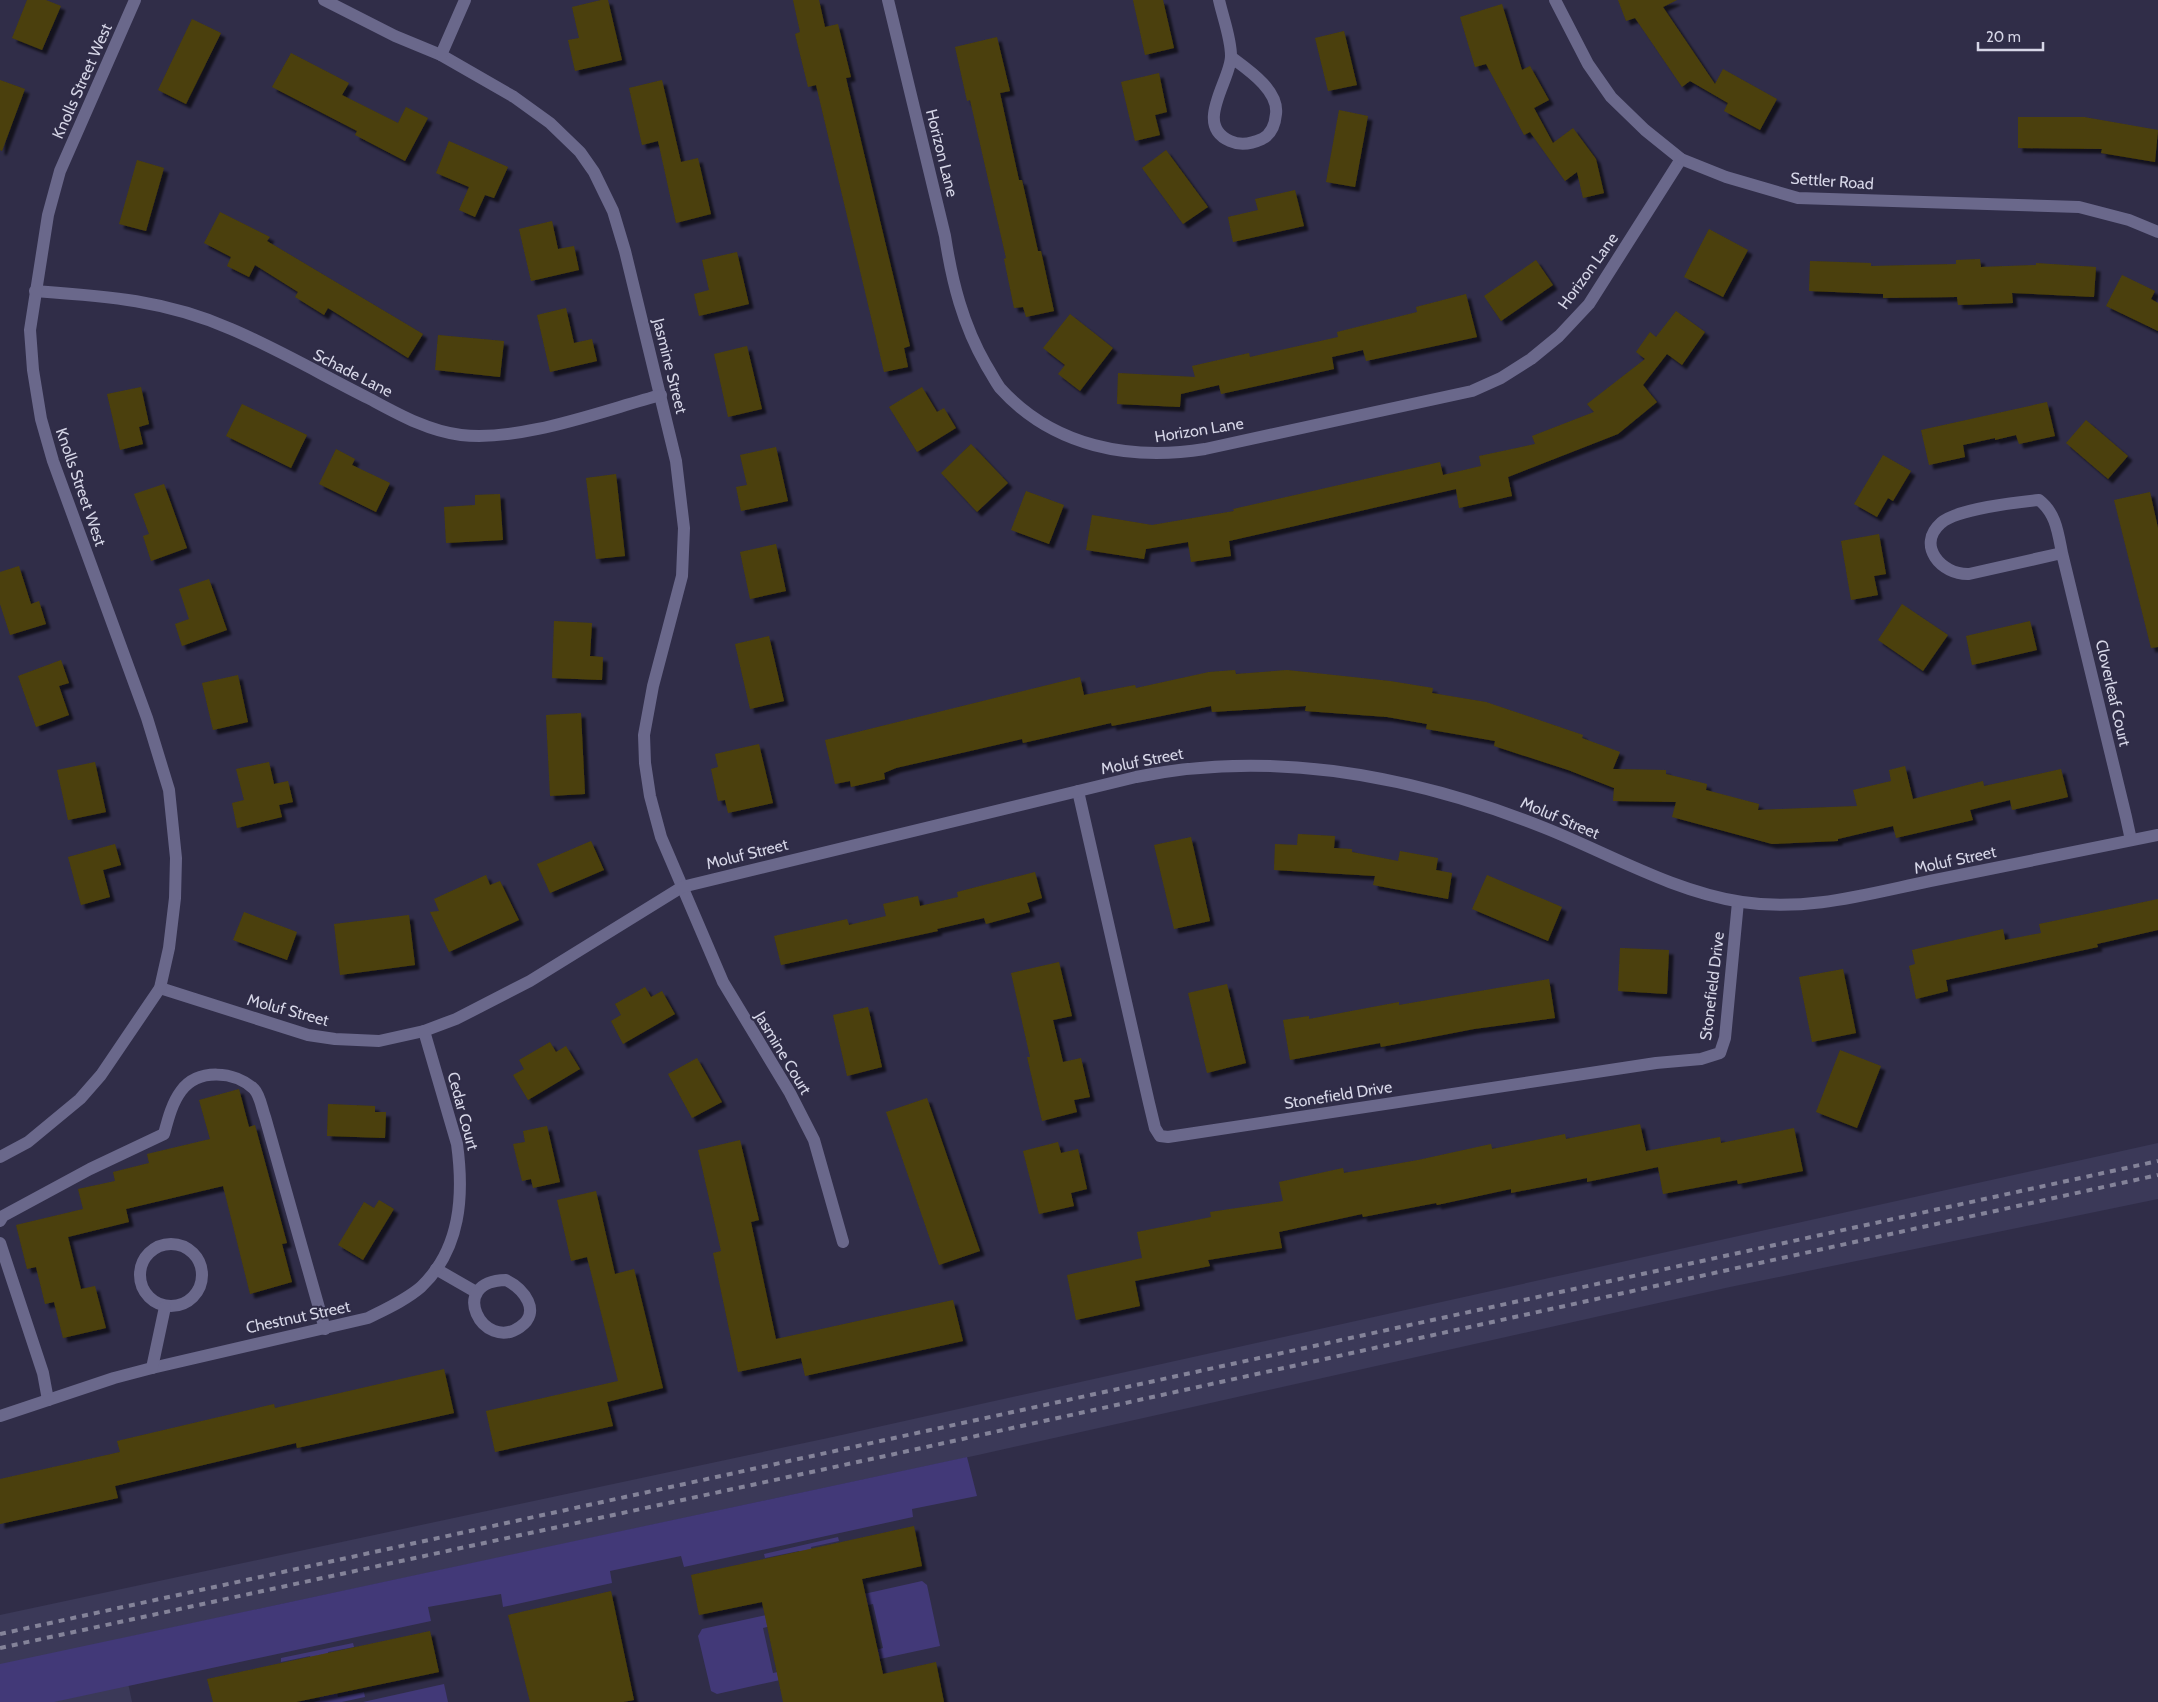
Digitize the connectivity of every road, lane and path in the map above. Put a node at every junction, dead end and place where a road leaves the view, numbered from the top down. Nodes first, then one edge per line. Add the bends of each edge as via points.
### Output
1 (135, 0) edge
2 (324, 0) edge
3 (465, 0) edge
4 (888, 0) edge
5 (1219, 0) edge
6 (1555, 0) edge
7 (442, 55) junction
8 (1231, 57) junction
9 (1682, 159) junction
10 (2158, 232) edge
11 (35, 291) junction
12 (660, 395) junction
13 (2062, 553) junction
14 (1078, 791) junction
15 (2158, 835) edge
16 (2131, 840) junction
17 (682, 887) junction
18 (1738, 902) junction
19 (160, 988) junction
20 (424, 1031) junction
21 (0, 1157) edge
22 (0, 1222) edge
23 (843, 1242) dead end
24 (0, 1243) edge
25 (436, 1268) junction
26 (476, 1292) junction
27 (165, 1307) junction
28 (325, 1329) junction
29 (152, 1368) junction
30 (48, 1400) junction
31 (0, 1416) edge

1 - 11 street, Knolls Street West via 60,171 48,214
2 - 7 street, Jasmine Street via 395,36
3 - 7 street
4 - 9 street, Horizon Lane via 945,236 950,270 961,311 978,350 999,386 1041,422 1108,450 1174,454 1205,449 1472,391 1501,378 1559,336 1589,304
5 - 8 street
6 - 9 street, Settler Road via 1588,64 1611,97
7 - 12 street, Jasmine Street via 514,97 550,123 580,152 594,172 613,211 623,243
8 - 8 street via 1214,110 1215,127 1224,139 1238,145 1253,143 1266,137 1274,127 1276,110 1270,94 1257,76
9 - 10 street, Settler Road via 1726,178 1798,198 2079,207 2129,220
11 - 12 street, Schade Lane via 116,296 190,312 232,329 415,422 459,435 509,434
11 - 19 street, Knolls Street West via 30,330 41,418 53,461 147,718 169,790 176,858 175,898
12 - 17 street, Jasmine Street via 676,461 684,552 682,576 653,686 644,735 644,763 661,837
13 - 13 street, Cloverleaf Court via 2050,508 2039,500 1954,515 1940,523 1933,535 1931,550 1940,565 1955,574 1969,574
13 - 16 street, Cloverleaf Court
14 - 17 street, Moluf Street
14 - 18 street, Moluf Street via 1196,767 1274,765 1404,782 1472,800 1640,871
14 - 18 street, Stonefield Drive via 1149,1103 1160,1136 1701,1059 1720,1053 1725,1038
15 - 16 street, Moluf Street
16 - 18 street, Moluf Street via 1865,897 1792,906
17 - 20 street, Moluf Street via 530,982
17 - 23 street, Jasmine Court via 723,982 790,1093 814,1140
19 - 20 street, Moluf Street via 308,1035 379,1041
19 - 21 street via 101,1075 80,1099 28,1142
20 - 25 street, Cedar Court via 460,1162 461,1201 457,1224 452,1242
22 - 28 street via 3,1216 64,1183 164,1134 180,1091 190,1082 222,1074 239,1078 255,1090 266,1117
24 - 30 street via 43,1373
25 - 26 street
25 - 28 street, Chestnut Street via 420,1287 389,1308 368,1318
26 - 26 street via 476,1315 484,1326 495,1332 507,1333 518,1329 529,1318 526,1295 506,1280 494,1280
27 - 27 street via 177,1307 189,1301 202,1278 193,1253 171,1243 153,1250 141,1270 147,1295
27 - 29 street
28 - 29 street, Chestnut Street
29 - 30 street, Chestnut Street
30 - 31 street, Chestnut Street

